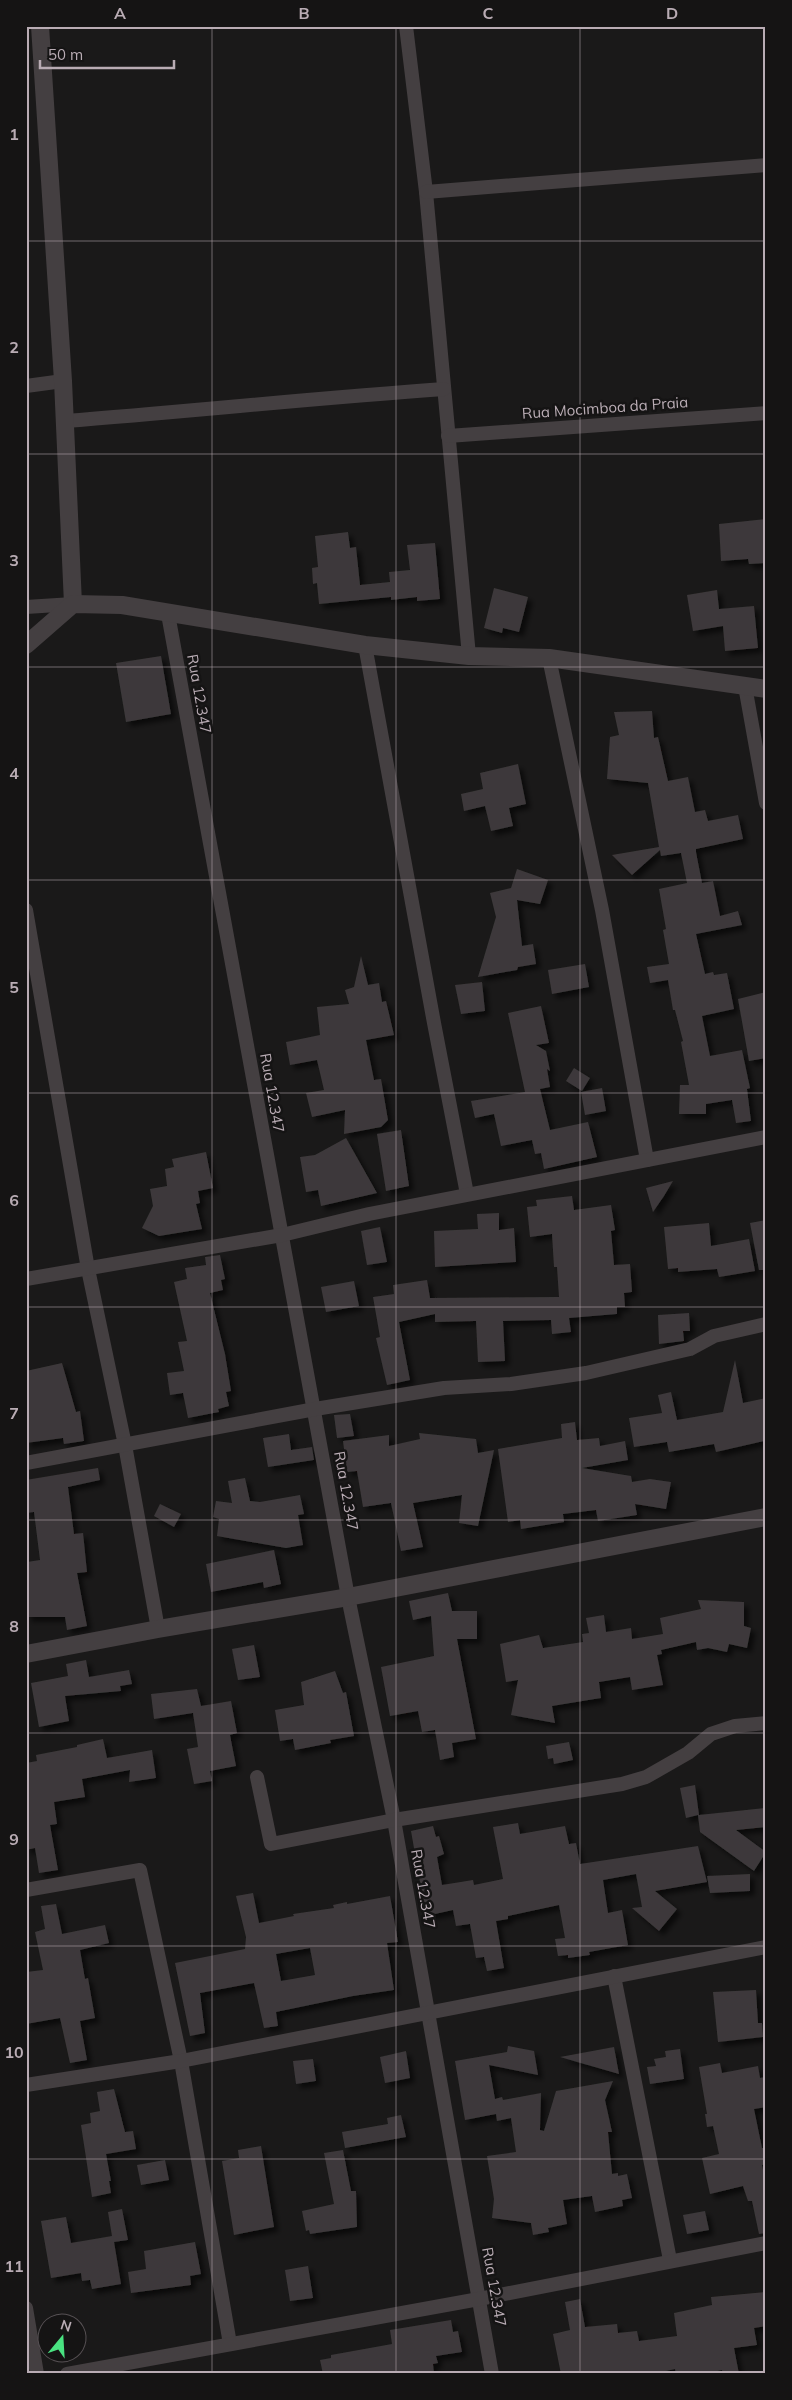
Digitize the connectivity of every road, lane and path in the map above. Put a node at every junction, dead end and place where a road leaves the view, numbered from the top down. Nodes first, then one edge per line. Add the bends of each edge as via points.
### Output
1 (40, 26) edge
2 (406, 26) edge
3 (766, 165) edge
4 (426, 192) junction
5 (63, 381) junction
6 (26, 386) edge
7 (444, 389) junction
8 (766, 413) edge
9 (65, 421) junction
10 (448, 436) junction
11 (73, 604) junction
12 (26, 607) edge
13 (168, 614) junction
14 (26, 645) edge
15 (364, 645) junction
16 (469, 656) junction
17 (549, 658) junction
18 (745, 686) junction
19 (766, 689) edge
20 (766, 803) edge
21 (26, 910) edge
22 (766, 1137) edge
23 (647, 1160) junction
24 (467, 1194) junction
25 (282, 1236) junction
26 (88, 1269) junction
27 (26, 1279) edge
28 (766, 1324) edge
29 (315, 1409) junction
30 (125, 1444) junction
31 (26, 1462) edge
32 (766, 1517) edge
33 (348, 1597) junction
34 (158, 1629) junction
35 (26, 1654) edge
36 (766, 1723) edge
37 (257, 1778) dead end
38 (394, 1820) junction
39 (26, 1890) edge
40 (766, 1947) edge
41 (614, 1976) junction
42 (428, 2011) junction
43 (181, 2060) junction
44 (26, 2086) edge
45 (766, 2242) edge
46 (670, 2260) junction
47 (479, 2299) junction
48 (26, 2308) edge
49 (230, 2344) junction
50 (37, 2374) edge
51 (67, 2374) edge
52 (492, 2374) edge

1 - 5 street
2 - 4 street
3 - 4 street
4 - 7 street
5 - 6 street
5 - 9 street
7 - 9 street
7 - 10 street
8 - 10 street, Rua Mocimboa da Praia
9 - 11 street
10 - 16 street
11 - 12 street
11 - 13 street via 122,605
11 - 14 street
13 - 15 street
13 - 25 street, Rua 12.347
15 - 16 street
15 - 24 street
16 - 17 street
17 - 18 street
17 - 23 street via 602,910
18 - 19 street
18 - 20 street
21 - 26 street
22 - 23 street
23 - 24 street
24 - 25 street
25 - 26 street
25 - 29 street, Rua 12.347
26 - 27 street
26 - 30 street
28 - 29 street via 714,1336 690,1350 586,1372 511,1384 444,1388
29 - 30 street
29 - 33 street, Rua 12.347
30 - 31 street
30 - 34 street
32 - 33 street
33 - 34 street
33 - 38 street, Rua 12.347
34 - 35 street
36 - 38 street via 734,1726 711,1734 680,1758 646,1777 622,1784
37 - 38 street via 271,1844
38 - 42 street, Rua 12.347
39 - 43 street via 140,1870
40 - 41 street
41 - 42 street
41 - 46 street
42 - 43 street
42 - 47 street, Rua 12.347
43 - 44 street
43 - 49 street
45 - 46 street
46 - 47 street
47 - 49 street
47 - 52 street, Rua 12.347
48 - 50 street
49 - 51 street

